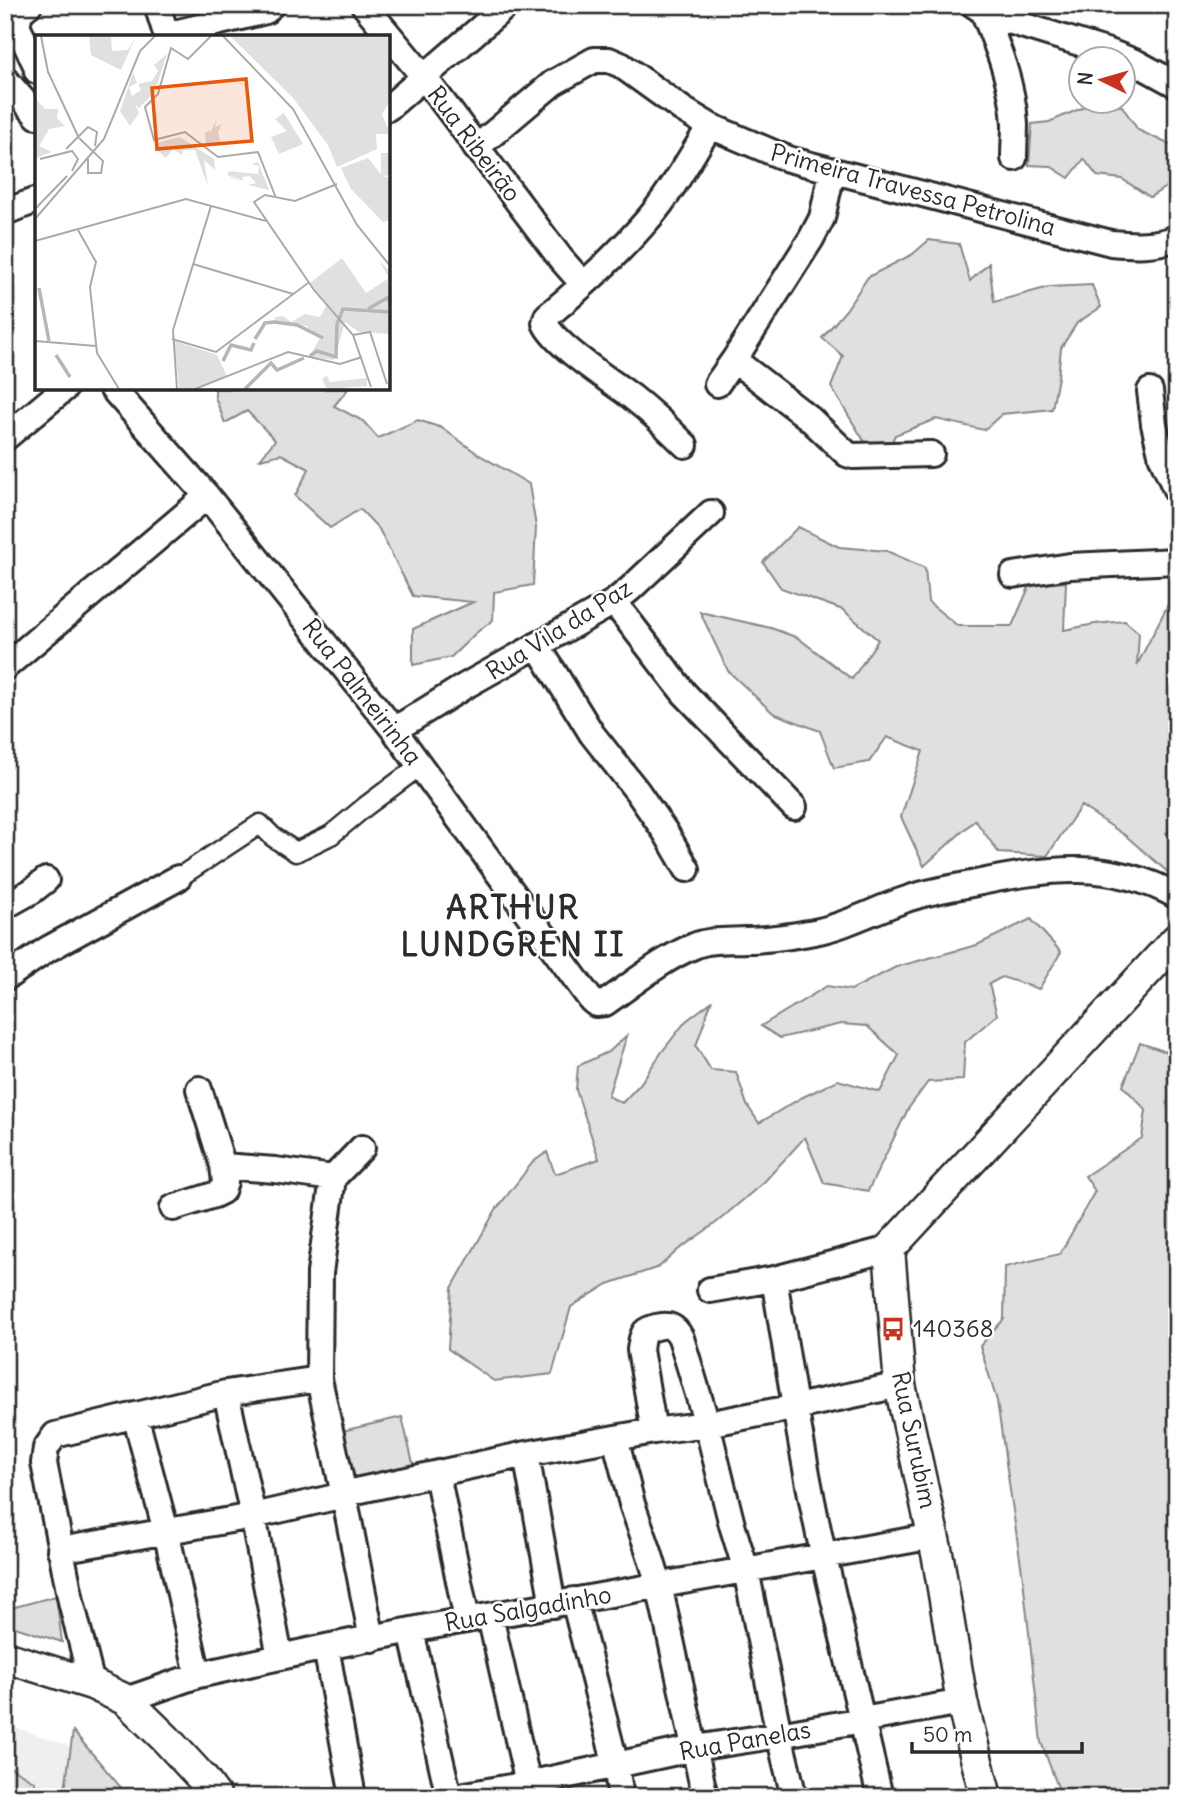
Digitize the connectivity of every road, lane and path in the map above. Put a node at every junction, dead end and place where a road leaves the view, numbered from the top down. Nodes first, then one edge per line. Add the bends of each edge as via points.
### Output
1 (29, 5) edge
2 (157, 5) edge
3 (271, 5) edge
4 (364, 5) edge
5 (507, 5) edge
6 (978, 8) edge
7 (229, 28) edge
8 (166, 35) edge
9 (174, 35) edge
10 (389, 35) edge
11 (390, 36) edge
12 (35, 63) edge
13 (425, 77) junction
14 (5, 79) edge
15 (1177, 85) edge
16 (390, 106) edge
17 (34, 107) edge
18 (710, 126) junction
19 (476, 148) junction
20 (1014, 158) dead end
21 (832, 172) junction
22 (35, 201) edge
23 (5, 212) edge
24 (1177, 238) edge
25 (583, 284) junction
26 (734, 360) junction
27 (717, 384) dead end
28 (63, 390) edge
29 (115, 390) edge
30 (1150, 391) dead end
31 (5, 438) edge
32 (685, 445) dead end
33 (931, 454) dead end
34 (1177, 492) edge
35 (207, 496) junction
36 (711, 513) dead end
37 (1177, 561) edge
38 (1013, 575) dead end
39 (614, 601) junction
40 (537, 645) junction
41 (5, 667) edge
42 (394, 730) junction
43 (421, 765) junction
44 (794, 807) dead end
45 (687, 869) dead end
46 (178, 878) joint
47 (46, 880) dead end
48 (1177, 896) edge
49 (5, 906) edge
50 (1177, 939) edge
51 (5, 978) edge
52 (199, 1089) dead end
53 (362, 1147) dead end
54 (223, 1166) junction
55 (333, 1178) junction
56 (173, 1208) dead end
57 (889, 1249) junction
58 (774, 1279) junction
59 (710, 1290) dead end
60 (319, 1379) junction
61 (900, 1385) junction
62 (226, 1393) junction
63 (796, 1407) junction
64 (135, 1415) junction
65 (707, 1424) junction
66 (654, 1431) junction
67 (615, 1438) junction
68 (526, 1454) junction
69 (437, 1474) junction
70 (344, 1495) junction
71 (253, 1516) junction
72 (166, 1531) junction
73 (934, 1536) junction
74 (60, 1550) junction
75 (824, 1556) junction
76 (746, 1570) junction
77 (659, 1586) junction
78 (563, 1603) junction
79 (478, 1618) junction
80 (411, 1631) junction
81 (372, 1639) junction
82 (326, 1647) junction
83 (5, 1657) edge
84 (280, 1657) junction
85 (198, 1675) junction
86 (92, 1684) junction
87 (126, 1700) junction
88 (962, 1702) junction
89 (863, 1720) junction
90 (779, 1735) junction
91 (695, 1748) junction
92 (616, 1766) junction
93 (530, 1791) edge
94 (216, 1797) edge
95 (353, 1797) edge
96 (451, 1797) edge
97 (621, 1797) edge
98 (705, 1797) edge
99 (794, 1797) edge
100 (880, 1797) edge
101 (985, 1797) edge

1 - 12 street via 20,12 17,26
2 - 8 street
3 - 7 street
4 - 10 street, Rua Ribeirão
5 - 13 street
6 - 15 street via 1109,52
6 - 20 street via 1006,74
7 - 9 street
11 - 13 street, Rua Ribeirão
13 - 16 street
13 - 19 street, Rua Ribeirão
14 - 17 street
18 - 19 street, Primeira Travessa Petrolina via 621,65 600,59 553,83
18 - 21 street, Primeira Travessa Petrolina
18 - 25 street via 651,217
19 - 25 street, Rua Ribeirão
21 - 24 street, Primeira Travessa Petrolina via 1111,243 1150,245
21 - 26 street via 822,218
22 - 23 street
25 - 32 street via 547,316 548,330
26 - 27 street
26 - 33 street via 850,456
28 - 31 street
29 - 35 street, Rua Palmeirinha
30 - 34 street via 1162,458
35 - 41 street
35 - 42 street, Rua Palmeirinha
36 - 39 street, Rua Vila da Paz
37 - 38 street via 1070,566
39 - 40 street, Rua Vila da Paz
39 - 44 street via 684,692
40 - 42 street, Rua Vila da Paz
40 - 45 street via 592,734 637,791
42 - 43 street, Rua Palmeirinha
43 - 46 street via 331,835 296,852 260,824
43 - 48 street, Rua Palmeirinha via 598,1004 693,946 818,931 942,888 1024,873 1080,869 1130,877
46 - 51 street via 48,949
47 - 49 street
50 - 57 street
52 - 54 street
53 - 55 street
54 - 55 street
54 - 56 street via 224,1187 219,1193
55 - 60 street via 320,1273
57 - 58 street
57 - 61 street, Rua Surubim
58 - 59 street
58 - 63 street
60 - 62 street
60 - 70 street
61 - 63 street
61 - 73 street, Rua Surubim
62 - 64 street
62 - 71 street
63 - 65 street
63 - 75 street
64 - 72 street
64 - 74 street via 55,1435 49,1441 44,1463
65 - 66 street
65 - 66 street via 681,1338 674,1328 664,1325 641,1338
65 - 76 street
66 - 67 street
67 - 68 street
67 - 77 street
68 - 69 street
68 - 78 street
69 - 70 street
69 - 79 street
70 - 71 street
70 - 81 street
71 - 72 street
71 - 84 street
72 - 74 street
72 - 85 street
73 - 75 street, Rua Salgadinho
73 - 88 street, Rua Surubim
74 - 86 street
75 - 76 street, Rua Salgadinho
75 - 89 street
76 - 77 street, Rua Salgadinho
76 - 90 street
77 - 78 street, Rua Salgadinho
77 - 91 street
78 - 79 street, Rua Salgadinho
78 - 92 street
79 - 80 street, Rua Salgadinho
79 - 93 street
80 - 81 street, Rua Salgadinho
80 - 96 street
81 - 82 street, Rua Salgadinho
82 - 84 street, Rua Salgadinho
82 - 95 street
83 - 86 street
84 - 85 street, Rua Salgadinho
85 - 87 street, Rua Salgadinho
86 - 87 street
87 - 94 street
88 - 89 street, Rua Panelas
88 - 101 street, Rua Surubim
89 - 90 street, Rua Panelas
89 - 100 street
90 - 91 street, Rua Panelas
90 - 99 street
91 - 92 street, Rua Panelas
91 - 98 street
92 - 93 street, Rua Panelas
92 - 97 street
93 - 96 street, Rua Panelas

